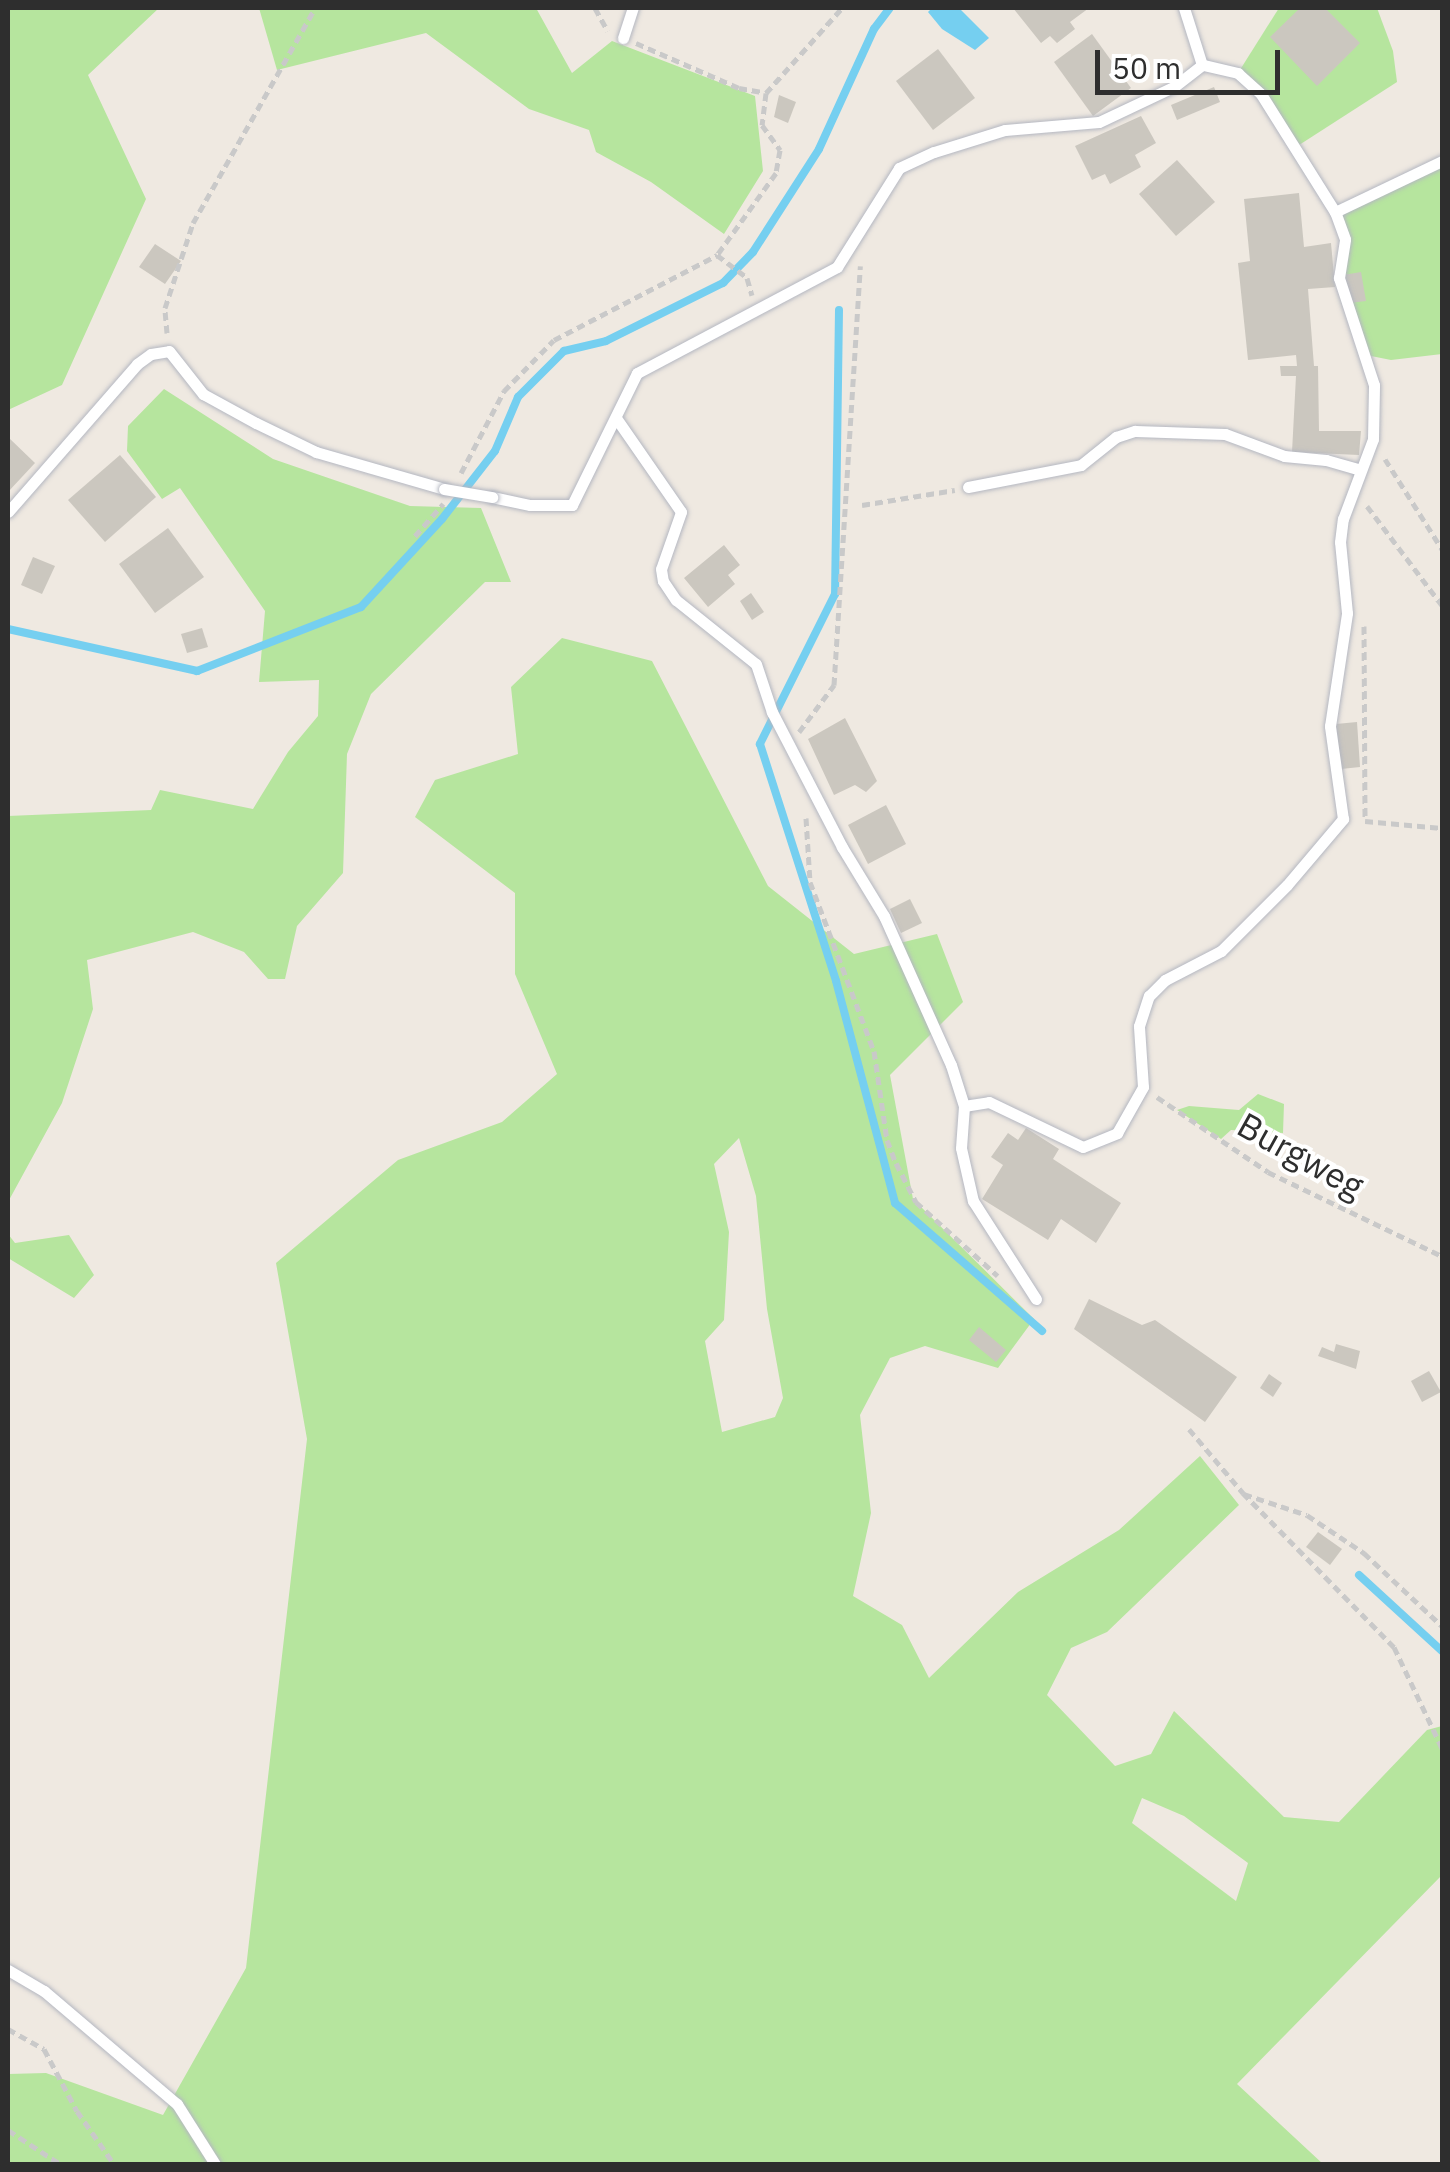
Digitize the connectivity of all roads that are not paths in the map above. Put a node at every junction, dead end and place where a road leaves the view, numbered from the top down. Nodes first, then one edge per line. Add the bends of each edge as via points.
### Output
1 (633, 8) edge
2 (1184, 8) edge
3 (623, 38) road end
4 (1202, 65) junction
5 (1442, 161) edge
6 (1334, 212) junction
7 (616, 418) junction
8 (1360, 470) junction
9 (968, 488) road end
10 (8, 512) edge
11 (964, 1106) junction
12 (1036, 1299) road end
13 (8, 1970) edge
14 (215, 2164) edge

1 - 3 lane
2 - 4 lane
4 - 6 lane via 1238,73 1261,94
4 - 7 lane via 1176,86 1099,122 1005,130 917,158 891,178 836,267 637,373
5 - 6 lane
6 - 8 lane via 1344,239 1339,278 1374,385 1373,439
7 - 10 lane, bridge via 572,505 446,493 316,452 256,423 203,394 169,351 137,364
7 - 11 lane via 680,512 662,581 756,664 772,712 884,916
8 - 9 lane via 1284,456 1225,434 1135,430 1081,465
8 - 11 lane via 1343,519 1347,613 1330,726 1343,819 1221,951 1164,980 1149,996 1139,1026 1142,1086 1117,1133 1084,1148 989,1102
11 - 12 lane via 961,1148 973,1201
13 - 14 lane via 44,1991 177,2104

